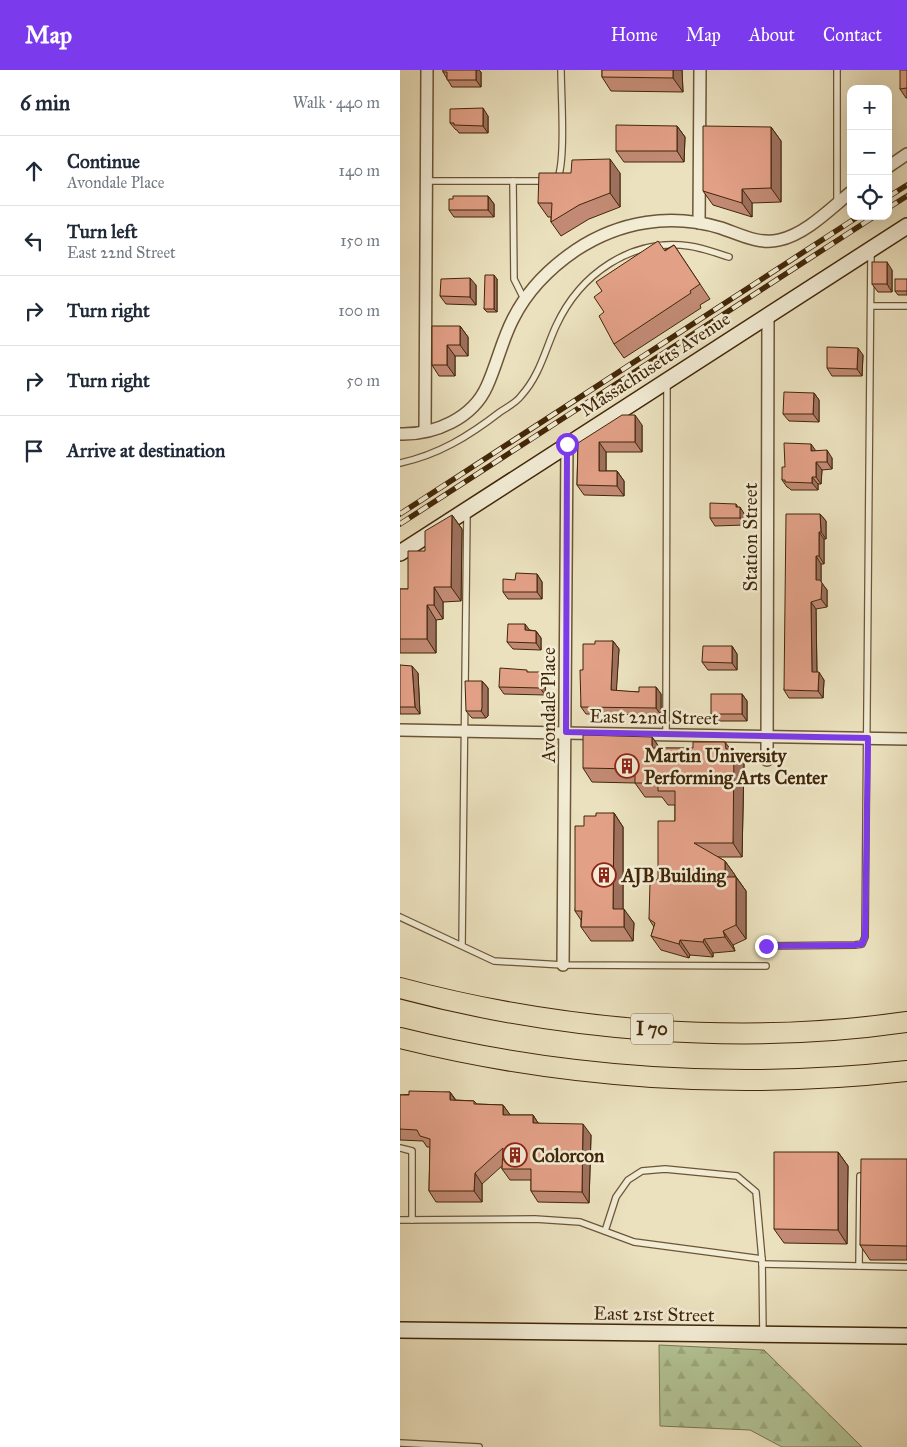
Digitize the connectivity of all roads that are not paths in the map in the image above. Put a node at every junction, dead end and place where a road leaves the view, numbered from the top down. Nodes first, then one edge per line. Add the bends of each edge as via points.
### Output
1 (427, 70) edge
2 (561, 70) edge
3 (700, 70) edge
4 (837, 70) edge
5 (907, 154) edge
6 (892, 164) edge
7 (426, 181) junction
8 (512, 181) junction
9 (847, 196) edge
10 (836, 206) junction
11 (699, 223) junction
12 (907, 226) edge
13 (871, 249) junction
14 (729, 257) dead end
15 (525, 299) junction
16 (871, 306) junction
17 (907, 306) edge
18 (768, 315) junction
19 (667, 379) junction
20 (425, 431) junction
21 (400, 434) edge
22 (567, 444) junction
23 (400, 463) edge
24 (467, 510) junction
25 (400, 554) edge
26 (400, 730) edge
27 (464, 731) junction
28 (566, 732) junction
29 (666, 734) junction
30 (767, 736) junction
31 (868, 738) junction
32 (907, 739) edge
33 (767, 760) dead end
34 (400, 917) edge
35 (462, 945) junction
36 (766, 946) dead end
37 (563, 965) junction
38 (766, 966) dead end
39 (400, 988) edge
40 (907, 1022) edge
41 (400, 1038) edge
42 (907, 1071) edge
43 (400, 1148) edge
44 (860, 1176) edge
45 (400, 1220) edge
46 (412, 1220) junction
47 (605, 1231) junction
48 (762, 1261) junction
49 (859, 1266) junction
50 (907, 1267) edge
51 (400, 1330) edge
52 (763, 1336) junction
53 (907, 1336) edge
54 (400, 1443) edge
55 (425, 1446) edge
56 (480, 1447) edge

1 - 7 street
2 - 8 lane via 557,180
3 - 11 street
4 - 10 lane
5 - 6 street
7 - 8 lane
7 - 20 street
8 - 15 lane via 514,280
9 - 10 street
10 - 11 street via 786,238 770,241
11 - 15 street via 657,221 614,230 570,255 550,271
12 - 13 street, Massachusetts Avenue
13 - 16 lane
13 - 18 street, Massachusetts Avenue
14 - 23 lane via 688,246 653,247 625,254 599,270 576,293 556,325 540,368 521,397 458,442 420,459
15 - 20 street via 511,323 481,396 451,423
16 - 17 lane
16 - 31 lane
18 - 19 street, Massachusetts Avenue
18 - 30 street, Station Street
19 - 22 street, Massachusetts Avenue
19 - 29 lane
20 - 21 street
22 - 24 street, Massachusetts Avenue
22 - 28 street, Avondale Place
24 - 25 street, Massachusetts Avenue
24 - 27 lane
26 - 27 street, East 22nd Street
27 - 28 street, East 22nd Street
27 - 35 lane
28 - 29 street, East 22nd Street
28 - 37 street, Avondale Place
29 - 30 street, East 22nd Street
30 - 31 street, East 22nd Street
30 - 33 street, Station Street
31 - 32 street, East 22nd Street
31 - 36 lane via 865,937 862,944
34 - 35 lane
35 - 37 lane via 494,961
37 - 38 lane
39 - 40 highway, I 70 via 487,1008 618,1026 709,1032 793,1031
41 - 42 highway via 521,1063 639,1076 803,1080
43 - 46 lane via 412,1151
44 - 49 lane
45 - 46 lane
46 - 47 lane via 571,1221
47 - 48 lane via 634,1242
47 - 48 lane via 616,1197 628,1180 642,1171 665,1169 737,1176 756,1192
48 - 49 lane
48 - 52 lane
49 - 50 lane
51 - 52 street, East 21st Street
52 - 53 street, East 21st Street
54 - 55 lane
55 - 56 lane

